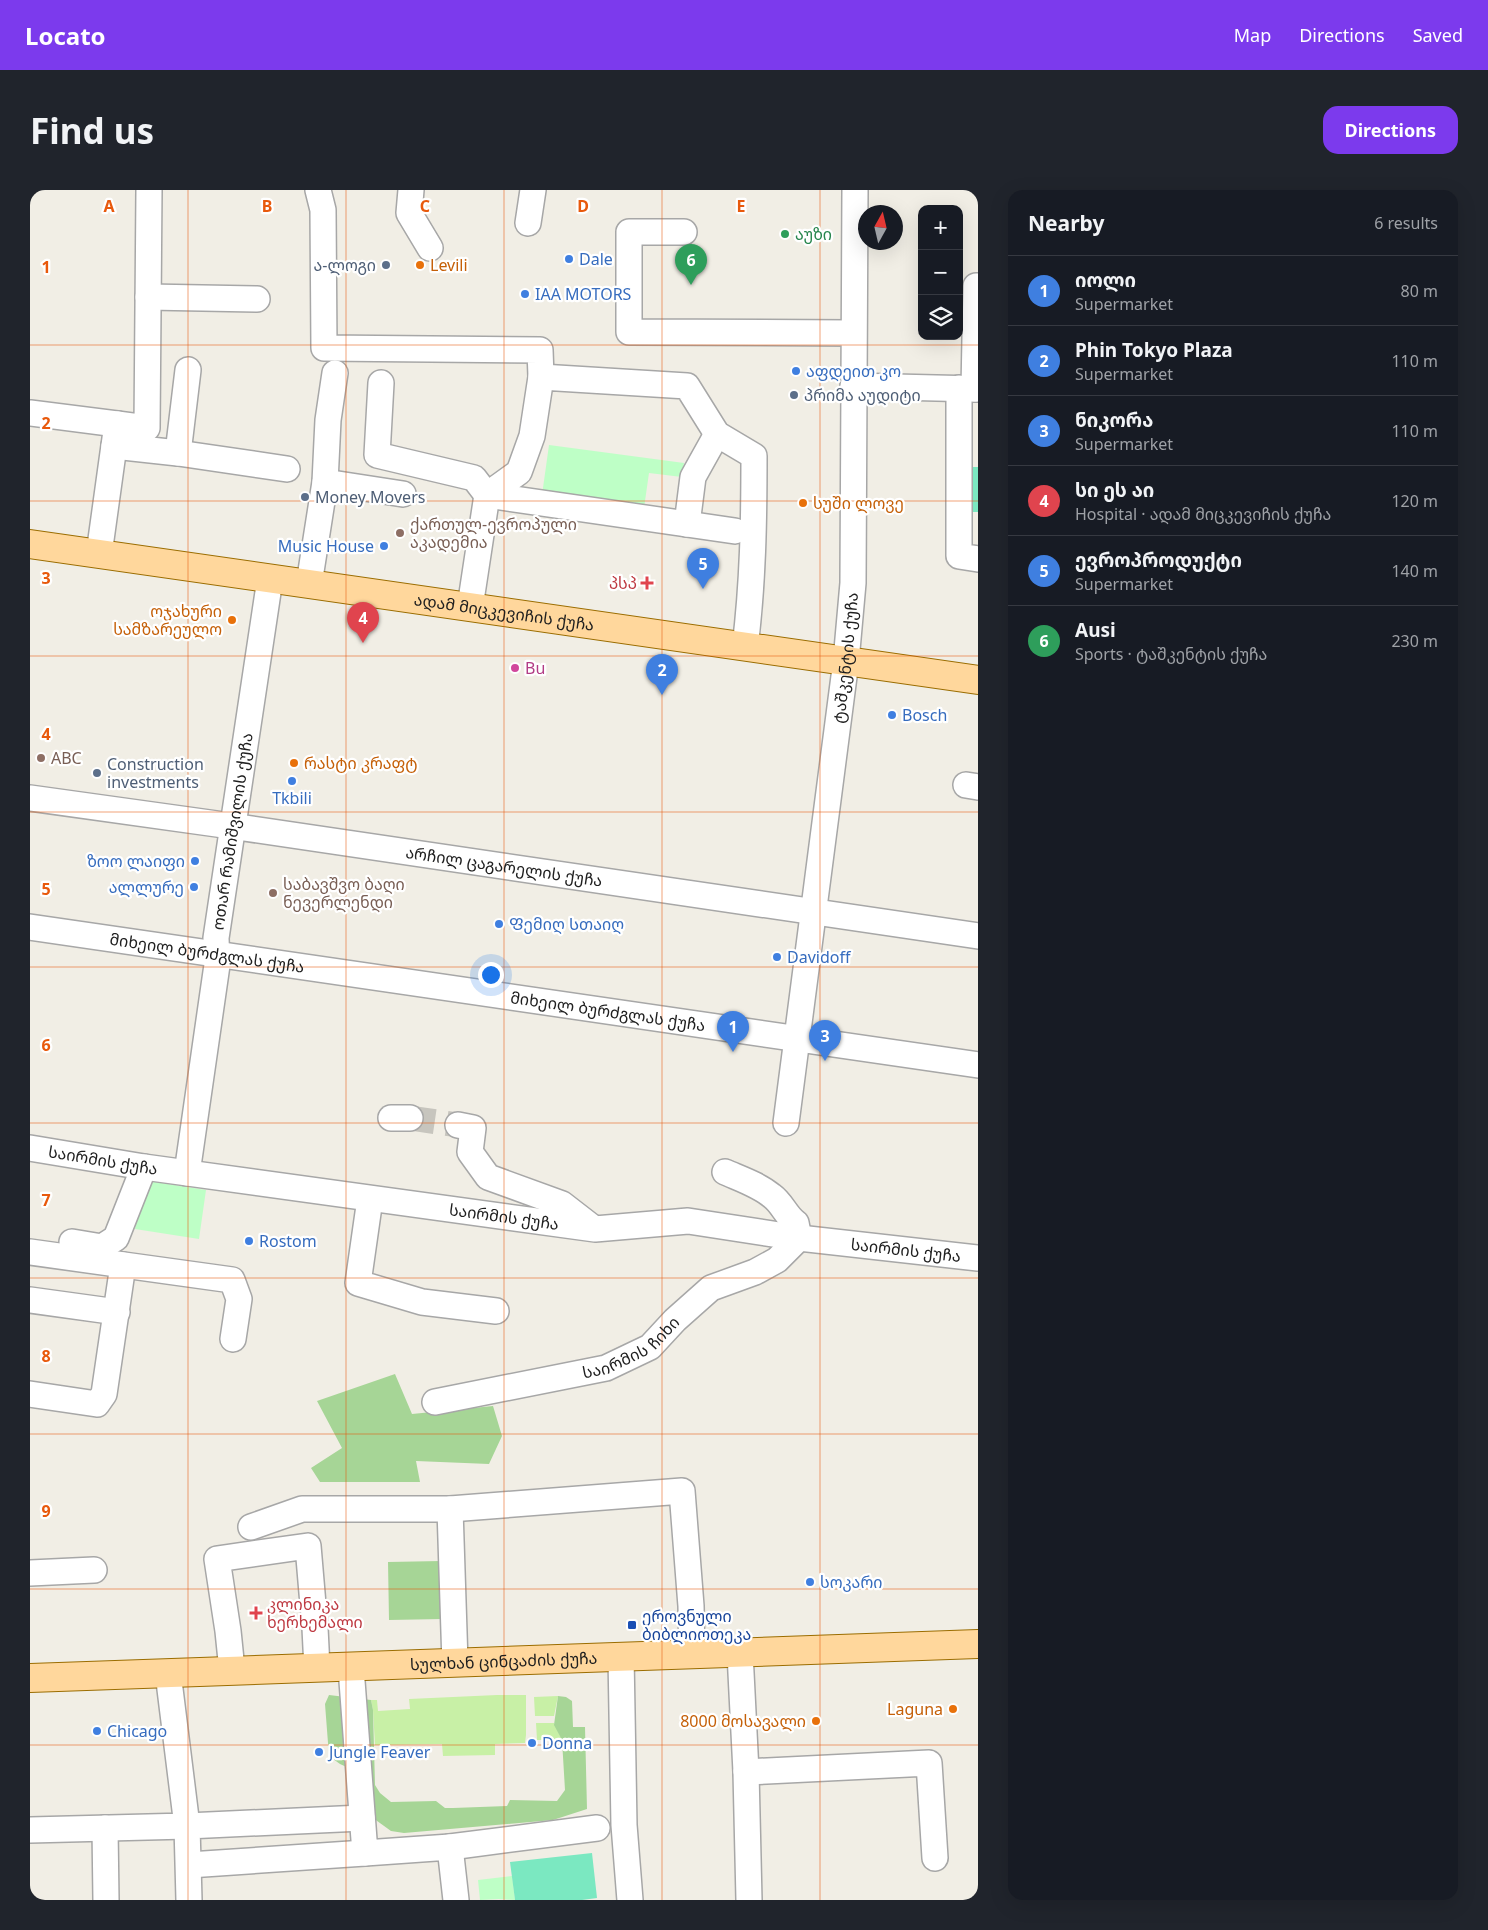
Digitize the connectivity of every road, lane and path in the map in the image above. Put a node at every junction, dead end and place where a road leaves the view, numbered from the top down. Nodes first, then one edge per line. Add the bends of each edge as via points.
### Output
1 (149, 190) edge
2 (318, 190) edge
3 (410, 190) edge
4 (533, 190) edge
5 (855, 190) edge
6 (528, 223) dead end
7 (684, 232) dead end
8 (430, 248) dead end
9 (978, 286) edge
10 (148, 297) junction
11 (257, 299) dead end
12 (853, 334) junction
13 (188, 370) dead end
14 (335, 373) dead end
15 (541, 377) junction
16 (381, 383) dead end
17 (853, 386) junction
18 (970, 388) edge
19 (30, 413) edge
20 (717, 434) junction
21 (115, 435) junction
22 (968, 436) edge
23 (178, 454) junction
24 (287, 469) dead end
25 (325, 482) junction
26 (403, 494) dead end
27 (488, 495) junction
28 (687, 524) junction
29 (735, 531) dead end
30 (30, 544) edge
31 (99, 554) junction
32 (978, 559) edge
33 (270, 578) junction
34 (309, 584) junction
35 (470, 607) junction
36 (745, 647) junction
37 (846, 661) junction
38 (978, 680) edge
39 (30, 798) edge
40 (232, 827) junction
41 (813, 911) junction
42 (30, 927) edge
43 (978, 936) edge
44 (217, 954) junction
45 (797, 1040) junction
46 (978, 1065) edge
47 (786, 1123) dead end
48 (458, 1125) tunnel mouth
49 (30, 1148) edge
50 (144, 1167) junction
51 (725, 1172) dead end
52 (187, 1173) junction
53 (370, 1199) junction
54 (595, 1229) junction
55 (30, 1236) edge
56 (799, 1238) junction
57 (30, 1252) edge
58 (978, 1258) edge
59 (123, 1265) junction
60 (30, 1300) edge
61 (116, 1312) junction
62 (496, 1312) dead end
63 (233, 1340) dead end
64 (30, 1394) edge
65 (435, 1402) dead end
66 (450, 1509) junction
67 (251, 1527) dead end
68 (94, 1570) dead end
69 (30, 1572) edge
70 (978, 1644) edge
71 (740, 1653) junction
72 (692, 1655) junction
73 (622, 1656) junction
74 (455, 1663) junction
75 (317, 1668) junction
76 (351, 1668) junction
77 (232, 1670) junction
78 (168, 1673) junction
79 (30, 1678) edge
80 (746, 1772) junction
81 (362, 1818) junction
82 (187, 1826) junction
83 (105, 1828) junction
84 (597, 1828) dead end
85 (30, 1830) edge
86 (450, 1847) junction
87 (365, 1853) junction
88 (935, 1858) dead end
89 (189, 1865) junction
90 (106, 1900) edge
91 (189, 1900) edge
92 (456, 1900) edge
93 (630, 1900) edge
94 (749, 1900) edge

1 - 10 street
2 - 15 street via 323,210 324,348 540,350
3 - 8 street via 409,213
4 - 6 street
5 - 12 street, ტაშკენტის ქუჩა
7 - 12 street via 629,232 629,332
9 - 18 street
10 - 11 street
10 - 21 street via 147,428
12 - 17 street, ტაშკენტის ქუჩა
13 - 23 street
14 - 25 street via 328,420
15 - 20 street via 687,386
15 - 27 street via 532,436 519,472
16 - 27 street via 377,455 474,478
17 - 18 street
17 - 37 street, ტაშკენტის ქუჩა via 853,583
18 - 22 street
19 - 21 street
20 - 28 street via 693,477
20 - 36 street via 754,456 754,533
21 - 23 street
21 - 31 street
22 - 32 street via 959,556
23 - 24 street
25 - 26 street
25 - 34 street
27 - 28 street
27 - 35 street
28 - 29 street
30 - 31 main road, ადამ მიცკევიჩის ქუჩა
31 - 33 main road, ადამ მიცკევიჩის ქუჩა
33 - 34 main road, ადამ მიცკევიჩის ქუჩა
33 - 40 street, ოთარ რამიშვილის ქუჩა
34 - 35 main road, ადამ მიცკევიჩის ქუჩა
35 - 36 main road, ადამ მიცკევიჩის ქუჩა
36 - 37 main road, ადამ მიცკევიჩის ქუჩა
37 - 38 main road, ადამ მიცკევიჩის ქუჩა
37 - 41 street, ტაშკენტის ქუჩა
39 - 40 street, არჩილ ცაგარელის ქუჩა
40 - 41 street, არჩილ ცაგარელის ქუჩა
40 - 44 street, ოთარ რამიშვილის ქუჩა via 216,938
41 - 43 street, არჩილ ცაგარელის ქუჩა
41 - 45 street, ტაშკენტის ქუჩა
42 - 44 street, მიხეილ ბურძგლას ქუჩა
44 - 45 street, მიხეილ ბურძგლას ქუჩა
44 - 52 street, ოთარ რამიშვილის ქუჩა
45 - 46 street, მიხეილ ბურძგლას ქუჩა
45 - 47 street, ტაშკენტის ქუჩა
48 - 54 street via 473,1128 470,1152 488,1177 562,1204
49 - 50 street, საირმის ქუჩა
50 - 52 street, საირმის ქუჩა
50 - 55 street via 116,1238 102,1246
51 - 56 street via 773,1196 796,1223
52 - 53 street, საირმის ქუჩა
53 - 54 street, საირმის ქუჩა
53 - 62 street via 358,1282 422,1302
54 - 56 street, საირმის ქუჩა via 688,1222
56 - 58 street, საირმის ქუჩა
56 - 65 street, საირმის ჩიხი via 777,1260 711,1288 650,1347 606,1368
57 - 59 street
59 - 61 street
59 - 63 street via 232,1280 239,1299
60 - 61 street
61 - 64 street via 104,1394 97,1404
66 - 67 street via 302,1509
66 - 72 street via 682,1491
66 - 74 street
68 - 69 street
70 - 71 main road, სულხან ცინცაძის ქუჩა
71 - 72 main road, სულხან ცინცაძის ქუჩა
71 - 80 street
72 - 73 main road, სულხან ცინცაძის ქუჩა
73 - 74 main road, სულხან ცინცაძის ქუჩა
73 - 93 street via 624,1825
74 - 76 main road, სულხან ცინცაძის ქუჩა
75 - 76 main road, სულხან ცინცაძის ქუჩა
75 - 77 main road, სულხან ცინცაძის ქუჩა
75 - 77 street via 308,1546 217,1559
76 - 81 street
77 - 78 main road, სულხან ცინცაძის ქუჩა
78 - 79 main road, სულხან ცინცაძის ქუჩა
78 - 82 street
80 - 88 street via 929,1763
80 - 94 street
81 - 82 street
81 - 87 street
82 - 83 street
82 - 89 street
83 - 85 street
83 - 90 street
84 - 86 street
86 - 87 street
86 - 92 street
87 - 89 street
89 - 91 street

